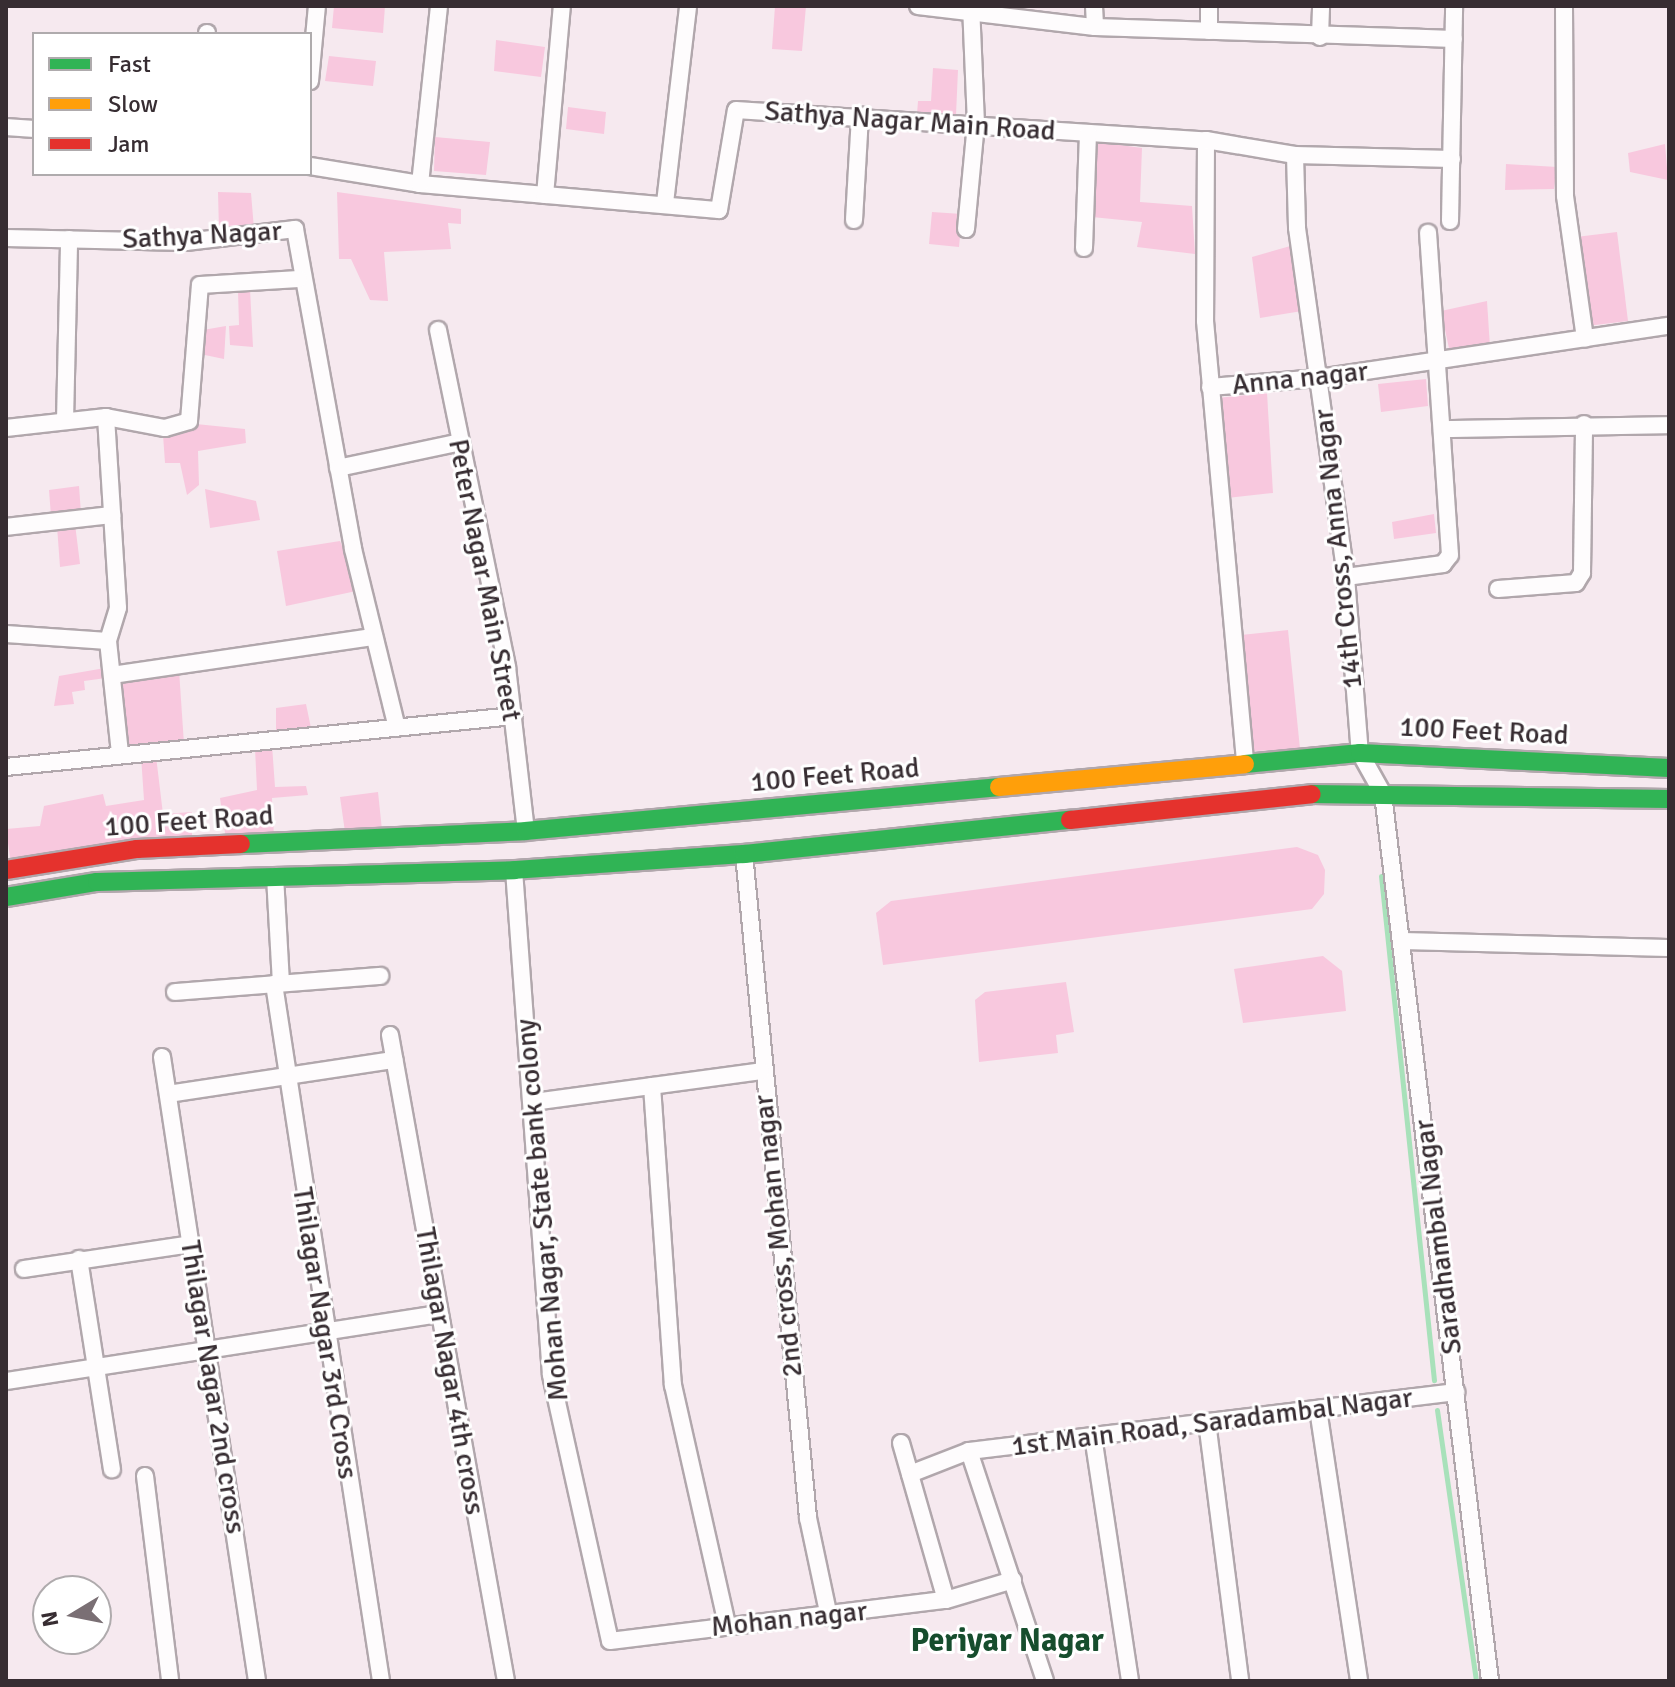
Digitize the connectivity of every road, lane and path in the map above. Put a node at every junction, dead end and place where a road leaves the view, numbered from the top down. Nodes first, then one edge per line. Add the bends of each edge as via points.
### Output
1 (317, 6) edge
2 (439, 6) edge
3 (562, 6) edge
4 (688, 6) edge
5 (918, 6) edge
6 (1094, 6) edge
7 (1209, 6) edge
8 (1321, 6) edge
9 (1454, 6) edge
10 (1564, 6) edge
11 (970, 8) edge
12 (1095, 27) junction
13 (1209, 31) junction
14 (1320, 37) junction
15 (1454, 39) junction
16 (312, 60) edge
17 (860, 115) junction
18 (976, 124) junction
19 (6, 127) edge
20 (32, 129) edge
21 (1088, 133) junction
22 (1206, 140) junction
23 (1295, 155) junction
24 (1452, 159) junction
25 (312, 166) edge
26 (420, 184) junction
27 (545, 195) junction
28 (665, 203) junction
29 (854, 220) dead end
30 (1450, 221) dead end
31 (966, 229) dead end
32 (1428, 233) dead end
33 (6, 238) edge
34 (69, 239) junction
35 (1084, 248) dead end
36 (299, 279) junction
37 (1669, 326) edge
38 (438, 330) dead end
39 (1585, 339) junction
40 (1439, 362) junction
41 (1319, 378) junction
42 (1210, 387) junction
43 (106, 417) junction
44 (65, 421) junction
45 (1584, 424) junction
46 (1669, 425) edge
47 (6, 428) edge
48 (1446, 429) junction
49 (457, 443) junction
50 (338, 468) junction
51 (112, 515) junction
52 (6, 527) edge
53 (1346, 577) junction
54 (1498, 589) dead end
55 (6, 634) edge
56 (374, 637) junction
57 (108, 641) junction
58 (112, 675) junction
59 (513, 716) junction
60 (397, 728) junction
61 (120, 753) junction
62 (1360, 753) junction
63 (1245, 764) junction
64 (6, 767) edge
65 (1669, 768) edge
66 (1383, 794) junction
67 (1669, 799) edge
68 (526, 831) junction
69 (744, 854) junction
70 (6, 870) edge
71 (514, 870) junction
72 (275, 876) junction
73 (97, 882) junction
74 (6, 897) edge
75 (6, 913) edge
76 (1402, 941) junction
77 (1669, 948) edge
78 (380, 976) dead end
79 (278, 983) junction
80 (175, 992) dead end
81 (390, 1035) dead end
82 (162, 1057) dead end
83 (394, 1060) junction
84 (761, 1071) junction
85 (285, 1075) junction
86 (652, 1086) junction
87 (168, 1094) junction
88 (533, 1102) junction
89 (191, 1244) junction
90 (79, 1259) junction
91 (24, 1269) dead end
92 (439, 1314) junction
93 (324, 1331) junction
94 (207, 1349) junction
95 (97, 1365) junction
96 (6, 1381) edge
97 (1456, 1392) junction
98 (1318, 1409) junction
99 (1207, 1422) junction
100 (1093, 1436) junction
101 (901, 1443) dead end
102 (969, 1451) junction
103 (112, 1469) dead end
104 (910, 1474) junction
105 (145, 1476) dead end
106 (1013, 1580) junction
107 (946, 1600) junction
108 (829, 1617) junction
109 (727, 1625) junction
110 (610, 1641) joint
111 (170, 1681) edge
112 (257, 1681) edge
113 (381, 1681) edge
114 (506, 1681) edge
115 (1045, 1681) edge
116 (1130, 1681) edge
117 (1240, 1681) edge
118 (1359, 1681) edge
119 (1490, 1681) edge

1 - 16 street
2 - 26 street
3 - 27 street
4 - 28 street
5 - 11 street
6 - 12 street
7 - 13 street
8 - 14 street
9 - 15 street
10 - 39 street via 1565,196
11 - 12 street
11 - 18 street
12 - 13 street
13 - 14 street
14 - 15 street
15 - 24 street
17 - 18 street, Sathya Nagar Main Road
17 - 28 street, Sathya Nagar Main Road via 736,110 719,210
17 - 29 street
18 - 21 street, Sathya Nagar Main Road
18 - 31 street
19 - 20 street
21 - 22 street, Sathya Nagar Main Road
21 - 35 street
22 - 23 street, Sathya Nagar Main Road
22 - 42 street
23 - 24 street, Sathya Nagar Main Road
23 - 41 street, 14th Cross, Anna Nagar via 1297,228
24 - 30 street
25 - 26 street, Sathya Nagar Main Road
26 - 27 street, Sathya Nagar Main Road
27 - 28 street, Sathya Nagar Main Road
32 - 40 street
33 - 34 street, Sathya Nagar
34 - 36 street, Sathya Nagar via 186,242 295,229
34 - 44 street
36 - 43 street via 200,285 189,421 165,428
36 - 50 street, Sathya Nagar
37 - 39 street, Anna nagar
38 - 49 street, Peter Nagar Main Street
39 - 40 street, Anna nagar
40 - 41 street, Anna nagar
40 - 48 street
41 - 42 street, Anna nagar
41 - 53 street, 14th Cross, Anna Nagar
42 - 63 street, Anna nagar
43 - 44 street
43 - 51 street
44 - 47 street
45 - 46 street
45 - 48 street
45 - 54 street via 1582,573 1576,583
48 - 53 street via 1450,555 1443,564
49 - 50 street
49 - 59 street, Peter Nagar Main Street
50 - 56 street, Sathya Nagar
51 - 52 street
51 - 57 street via 118,608
53 - 62 street, 14th Cross, Anna Nagar
55 - 57 street
56 - 58 street
56 - 60 street, Sathya Nagar
57 - 58 street
58 - 61 street
59 - 60 street
59 - 68 street, Peter Nagar Main Street
60 - 61 street
61 - 64 street
62 - 63 highway, 100 Feet Road
62 - 65 highway, 100 Feet Road
62 - 66 street
63 - 68 highway, 100 Feet Road
66 - 67 highway, 100 Feet Road
66 - 69 highway, 100 Feet Road via 1305,795
66 - 76 street, Saradhambal Nagar
68 - 70 highway, 100 Feet Road via 137,849
69 - 71 highway, 100 Feet Road
69 - 84 street, 2nd cross, Mohan nagar
71 - 72 highway, 100 Feet Road
71 - 88 street, Mohan Nagar, State bank colony
72 - 73 highway, 100 Feet Road
72 - 79 street, Thilagar Nagar 3rd Cross
73 - 74 highway, 100 Feet Road
73 - 75 highway
76 - 77 street
76 - 97 street, Saradhambal Nagar
78 - 79 street
79 - 80 street
79 - 85 street, Thilagar Nagar 3rd Cross
81 - 83 street, Thilagar Nagar 4th cross
82 - 87 street, Thilagar Nagar 2nd cross
83 - 85 street
83 - 92 street, Thilagar Nagar 4th cross
84 - 86 street
84 - 108 street, 2nd cross, Mohan nagar via 808,1518
85 - 87 street
85 - 93 street, Thilagar Nagar 3rd Cross
86 - 88 street
86 - 109 street via 673,1385
87 - 89 street, Thilagar Nagar 2nd cross
88 - 110 street, Mohan Nagar, State bank colony via 551,1375
89 - 90 street
89 - 94 street, Thilagar Nagar 2nd cross
90 - 91 street
90 - 95 street
92 - 93 street
92 - 114 street, Thilagar Nagar 4th cross
93 - 94 street
93 - 113 street, Thilagar Nagar 3rd Cross
94 - 95 street
94 - 112 street, Thilagar Nagar 2nd cross
95 - 96 street
95 - 103 street
97 - 98 street, 1st Main Road, Saradambal Nagar
97 - 119 street, Saradhambal Nagar
98 - 99 street, 1st Main Road, Saradambal Nagar
98 - 118 street
99 - 100 street, 1st Main Road, Saradambal Nagar
99 - 117 street
100 - 102 street, 1st Main Road, Saradambal Nagar
100 - 116 street
101 - 104 street
102 - 104 street, 1st Main Road, Saradambal Nagar
102 - 106 street
104 - 107 street
105 - 111 street
106 - 107 street, Mohan nagar
106 - 115 street
107 - 108 street, Mohan nagar
108 - 109 street, Mohan nagar
109 - 110 street, Mohan nagar

